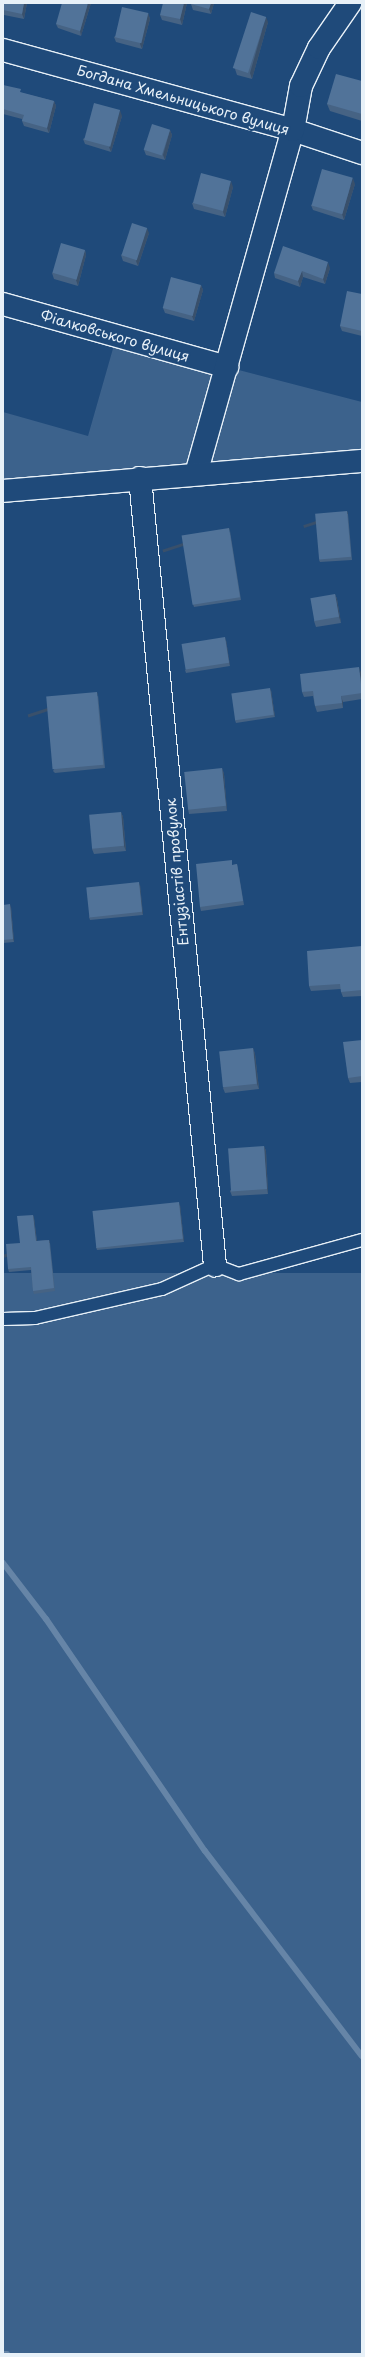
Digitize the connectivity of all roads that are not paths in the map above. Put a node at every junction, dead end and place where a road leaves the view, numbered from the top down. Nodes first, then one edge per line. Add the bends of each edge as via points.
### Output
1 (350, 3) edge
2 (3, 50) edge
3 (293, 130) junction
4 (362, 153) edge
5 (3, 304) edge
6 (227, 367) junction
7 (362, 461) edge
8 (196, 474) junction
9 (140, 478) junction
10 (3, 491) edge
11 (362, 1240) edge
12 (215, 1265) junction
13 (3, 1319) edge

1 - 3 street via 319,48 302,86
2 - 3 street, Богдана Хмельницького вулиця
3 - 4 street, Богдана Хмельницького вулиця
3 - 6 street
5 - 6 street, Фіалковського вулиця
6 - 8 street
7 - 8 street
8 - 9 street
9 - 10 street
9 - 12 street, Ентузіастів провулок
11 - 12 lane via 239,1274
12 - 13 lane via 162,1289 35,1318

